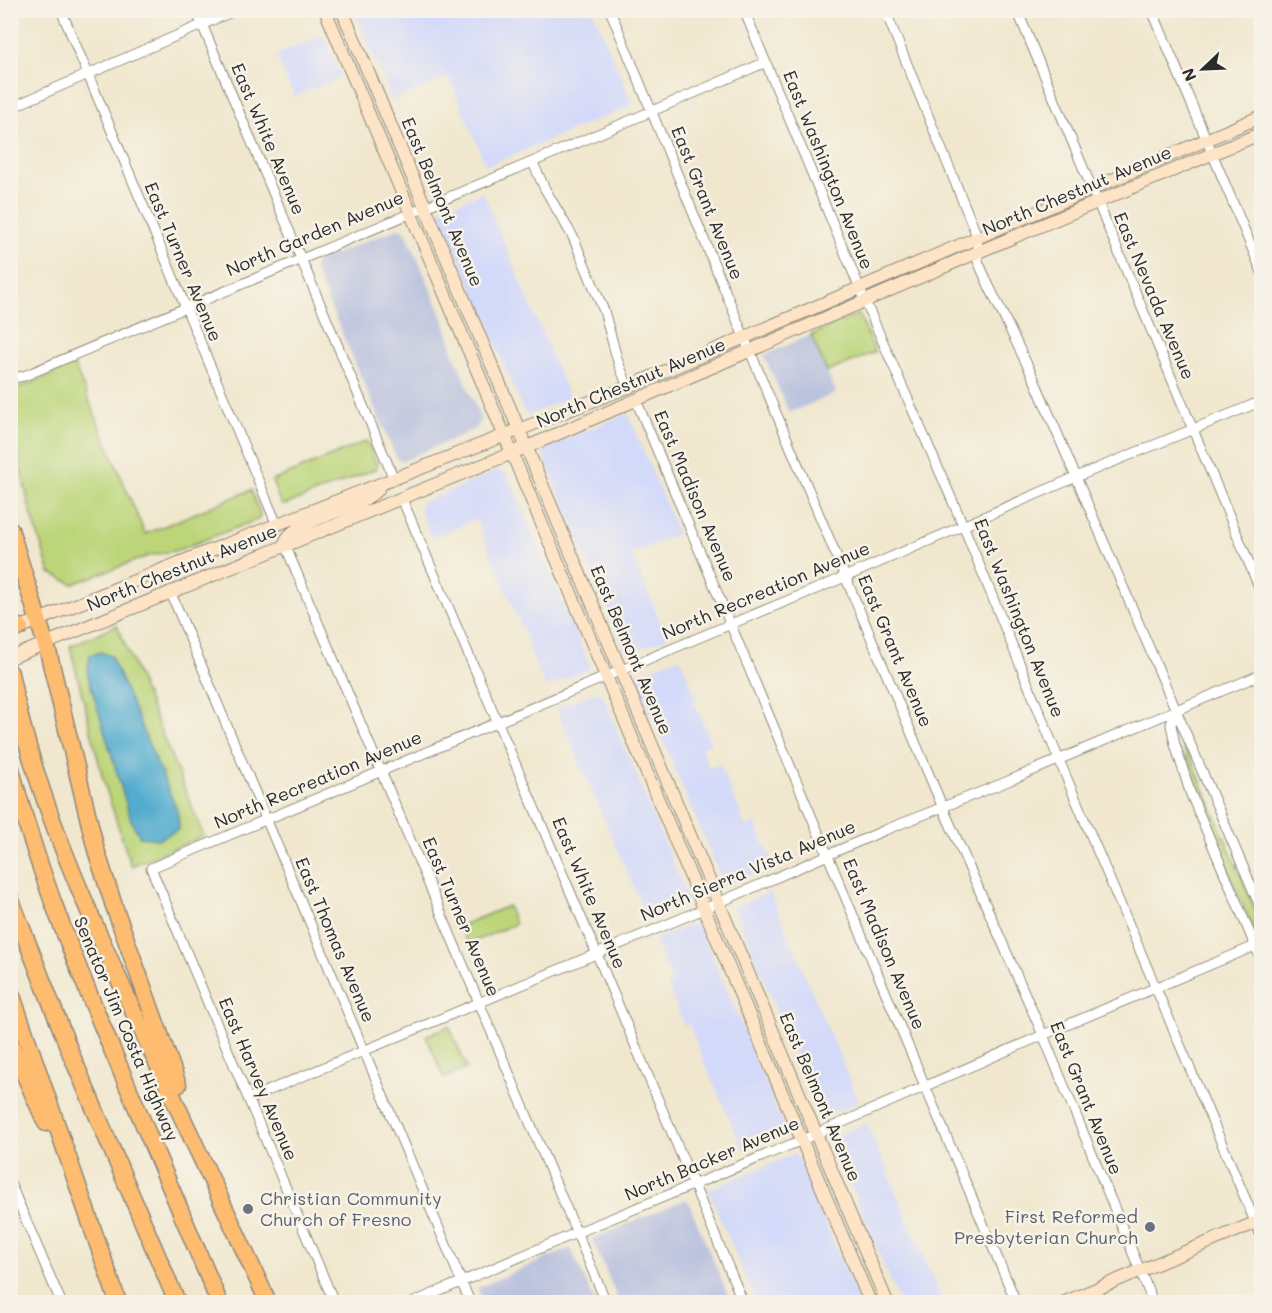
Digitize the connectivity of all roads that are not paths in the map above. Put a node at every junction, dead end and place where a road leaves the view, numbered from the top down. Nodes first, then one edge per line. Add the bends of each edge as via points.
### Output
1 (61, 10) edge
2 (196, 10) edge
3 (236, 10) edge
4 (325, 10) edge
5 (342, 10) edge
6 (610, 10) edge
7 (744, 10) edge
8 (885, 10) edge
9 (1017, 10) edge
10 (1152, 10) edge
11 (203, 25) junction
12 (766, 62) junction
13 (88, 75) junction
14 (10, 108) edge
15 (652, 111) junction
16 (1262, 116) edge
17 (1262, 133) edge
18 (1205, 140) junction
19 (1211, 154) junction
20 (533, 163) junction
21 (1090, 188) junction
22 (1096, 203) junction
23 (424, 206) junction
24 (410, 212) junction
25 (977, 236) junction
26 (978, 252) junction
27 (301, 259) junction
28 (1262, 272) edge
29 (859, 288) junction
30 (865, 302) junction
31 (185, 308) junction
32 (744, 337) junction
33 (750, 351) junction
34 (10, 376) edge
35 (628, 387) junction
36 (636, 400) junction
37 (1262, 401) edge
38 (518, 430) junction
39 (1193, 430) junction
40 (504, 435) junction
41 (526, 447) junction
42 (511, 453) junction
43 (1076, 477) junction
44 (394, 479) junction
45 (402, 499) junction
46 (277, 525) junction
47 (963, 525) junction
48 (10, 530) edge
49 (285, 545) junction
50 (845, 577) junction
51 (170, 591) junction
52 (1262, 594) edge
53 (38, 620) junction
54 (731, 624) junction
55 (14, 630) edge
56 (45, 643) junction
57 (10, 657) edge
58 (620, 670) junction
59 (10, 673) edge
60 (1262, 674) edge
61 (606, 676) junction
62 (1175, 710) junction
63 (498, 722) junction
64 (1059, 760) junction
65 (10, 765) edge
66 (381, 772) junction
67 (944, 808) junction
68 (267, 820) junction
69 (828, 855) junction
70 (151, 868) joint
71 (10, 898) edge
72 (718, 903) junction
73 (704, 909) junction
74 (1262, 911) edge
75 (1255, 946) junction
76 (597, 952) junction
77 (1262, 962) edge
78 (1156, 987) junction
79 (10, 990) edge
80 (479, 1002) junction
81 (1043, 1035) junction
82 (10, 1042) edge
83 (364, 1052) junction
84 (927, 1086) junction
85 (248, 1099) junction
86 (816, 1133) junction
87 (802, 1140) junction
88 (209, 1172) junction
89 (10, 1183) edge
90 (693, 1184) junction
91 (171, 1189) junction
92 (14, 1200) edge
93 (135, 1204) junction
94 (1258, 1222) edge
95 (576, 1233) junction
96 (1262, 1238) edge
97 (1139, 1271) junction
98 (462, 1283) junction
99 (61, 1302) edge
100 (117, 1302) edge
101 (171, 1302) edge
102 (177, 1302) edge
103 (219, 1302) edge
104 (231, 1302) edge
105 (268, 1302) edge
106 (334, 1302) edge
107 (414, 1302) edge
108 (470, 1302) edge
109 (606, 1302) edge
110 (743, 1302) edge
111 (870, 1302) edge
112 (887, 1302) edge
113 (1016, 1302) edge
114 (1065, 1302) edge
115 (1153, 1302) edge

1 - 13 street, East Turner Avenue
2 - 11 street, East White Avenue
3 - 11 street
4 - 24 main road, East Belmont Avenue
5 - 23 main road, East Belmont Avenue
6 - 15 street, East Grant Avenue
7 - 12 street, East Washington Avenue
8 - 25 street
9 - 21 street, East Nevada Avenue
10 - 18 street
11 - 13 street
11 - 27 street, East White Avenue
12 - 15 street, North Garden Avenue
12 - 29 street, East Washington Avenue
13 - 14 street
13 - 31 street, East Turner Avenue
15 - 20 street, North Garden Avenue
15 - 32 street, East Grant Avenue
16 - 18 main road, North Chestnut Avenue
17 - 19 main road, North Chestnut Avenue
18 - 19 street
18 - 21 main road, North Chestnut Avenue
19 - 22 main road, North Chestnut Avenue
19 - 28 street
20 - 23 street, North Garden Avenue
20 - 35 street via 573,237 604,311
21 - 22 street, East Nevada Avenue
21 - 25 main road, North Chestnut Avenue
22 - 26 main road, North Chestnut Avenue
22 - 39 street, East Nevada Avenue
23 - 24 street, North Garden Avenue
23 - 38 main road, East Belmont Avenue
24 - 27 street, North Garden Avenue
24 - 40 main road, East Belmont Avenue
25 - 26 street
25 - 29 main road, North Chestnut Avenue
26 - 30 main road, North Chestnut Avenue
26 - 43 street via 988,284
27 - 31 street, North Garden Avenue
27 - 44 street, East White Avenue
29 - 30 street, East Washington Avenue
29 - 32 main road, North Chestnut Avenue
30 - 33 main road, North Chestnut Avenue
30 - 47 street, East Washington Avenue
31 - 34 street, North Garden Avenue via 24,376
31 - 46 street, East Turner Avenue
32 - 33 street, East Grant Avenue
32 - 35 main road, North Chestnut Avenue
33 - 36 main road, North Chestnut Avenue
33 - 50 street, East Grant Avenue
35 - 38 main road, North Chestnut Avenue
36 - 41 main road, North Chestnut Avenue
36 - 54 street, East Madison Avenue
37 - 39 street, North Recreation Avenue
38 - 40 main road, North Chestnut Avenue
38 - 41 main road, East Belmont Avenue
39 - 43 street, North Recreation Avenue
39 - 52 street, East Nevada Avenue
40 - 42 main road, East Belmont Avenue
40 - 44 main road, North Chestnut Avenue
41 - 42 main road, North Chestnut Avenue
41 - 58 main road, East Belmont Avenue
42 - 45 main road, North Chestnut Avenue
42 - 61 main road, East Belmont Avenue
43 - 47 street, North Recreation Avenue
43 - 62 street
44 - 46 main road, North Chestnut Avenue
44 - 49 main road via 360,502 296,528 287,535
45 - 49 main road, North Chestnut Avenue
45 - 63 street, East White Avenue
46 - 53 main road, North Chestnut Avenue
47 - 50 street, North Recreation Avenue
47 - 64 street, East Washington Avenue
48 - 53 highway
49 - 51 main road, North Chestnut Avenue
49 - 66 street, East Turner Avenue
50 - 54 street, North Recreation Avenue
50 - 67 street, East Grant Avenue
51 - 56 main road, North Chestnut Avenue
51 - 68 street, East Thomas Avenue
53 - 55 main road, North Chestnut Avenue
53 - 56 highway
54 - 58 street, North Recreation Avenue
54 - 69 street, East Madison Avenue
56 - 57 main road, North Chestnut Avenue
56 - 88 highway via 96,850
58 - 61 street, North Recreation Avenue
58 - 72 main road, East Belmont Avenue
59 - 88 highway via 41,791 78,889
60 - 62 street, North Sierra Vista Avenue
61 - 63 street, North Recreation Avenue
61 - 73 main road, East Belmont Avenue
62 - 64 street, North Sierra Vista Avenue
62 - 74 street
62 - 75 street via 1171,725 1190,792
63 - 66 street, North Recreation Avenue
63 - 76 street, East White Avenue
64 - 67 street, North Sierra Vista Avenue
64 - 78 street, East Washington Avenue
65 - 91 highway, Senator Jim Costa Highway via 61,924
66 - 68 street, North Recreation Avenue
66 - 80 street, East Turner Avenue
67 - 69 street, North Sierra Vista Avenue
67 - 81 street, East Grant Avenue
68 - 70 street, North Recreation Avenue
68 - 83 street, East Thomas Avenue
69 - 72 street, North Sierra Vista Avenue
69 - 84 street, East Madison Avenue
70 - 85 street, East Harvey Avenue
71 - 93 highway
72 - 73 street, North Sierra Vista Avenue
72 - 86 main road, East Belmont Avenue
73 - 76 street, North Sierra Vista Avenue
73 - 87 main road, East Belmont Avenue
75 - 77 street
75 - 78 street, North Backer Avenue
76 - 80 street, North Sierra Vista Avenue
76 - 90 street, East White Avenue
78 - 81 street, North Backer Avenue
78 - 94 street, East Washington Avenue
79 - 100 highway
80 - 83 street, North Sierra Vista Avenue
80 - 95 street, East Turner Avenue
81 - 84 street, North Backer Avenue
81 - 97 street, East Grant Avenue
82 - 100 highway
83 - 85 street, North Sierra Vista Avenue
83 - 98 street, East Thomas Avenue
84 - 86 street, North Backer Avenue
84 - 113 street, East Madison Avenue
85 - 106 street, East Harvey Avenue
86 - 87 street, North Backer Avenue
86 - 112 main road, East Belmont Avenue
87 - 90 street, North Backer Avenue
87 - 111 main road, East Belmont Avenue
88 - 105 highway
89 - 92 street
90 - 95 street, North Backer Avenue
90 - 110 street, East White Avenue
91 - 103 highway, Senator Jim Costa Highway
91 - 104 highway
92 - 99 street
93 - 101 highway
93 - 102 highway
94 - 96 street, East Washington Avenue
94 - 97 main road
95 - 98 street, North Backer Avenue
95 - 109 street, East Turner Avenue
97 - 114 main road
97 - 115 street, East Grant Avenue
98 - 107 street, North Backer Avenue
98 - 108 street, East Thomas Avenue

